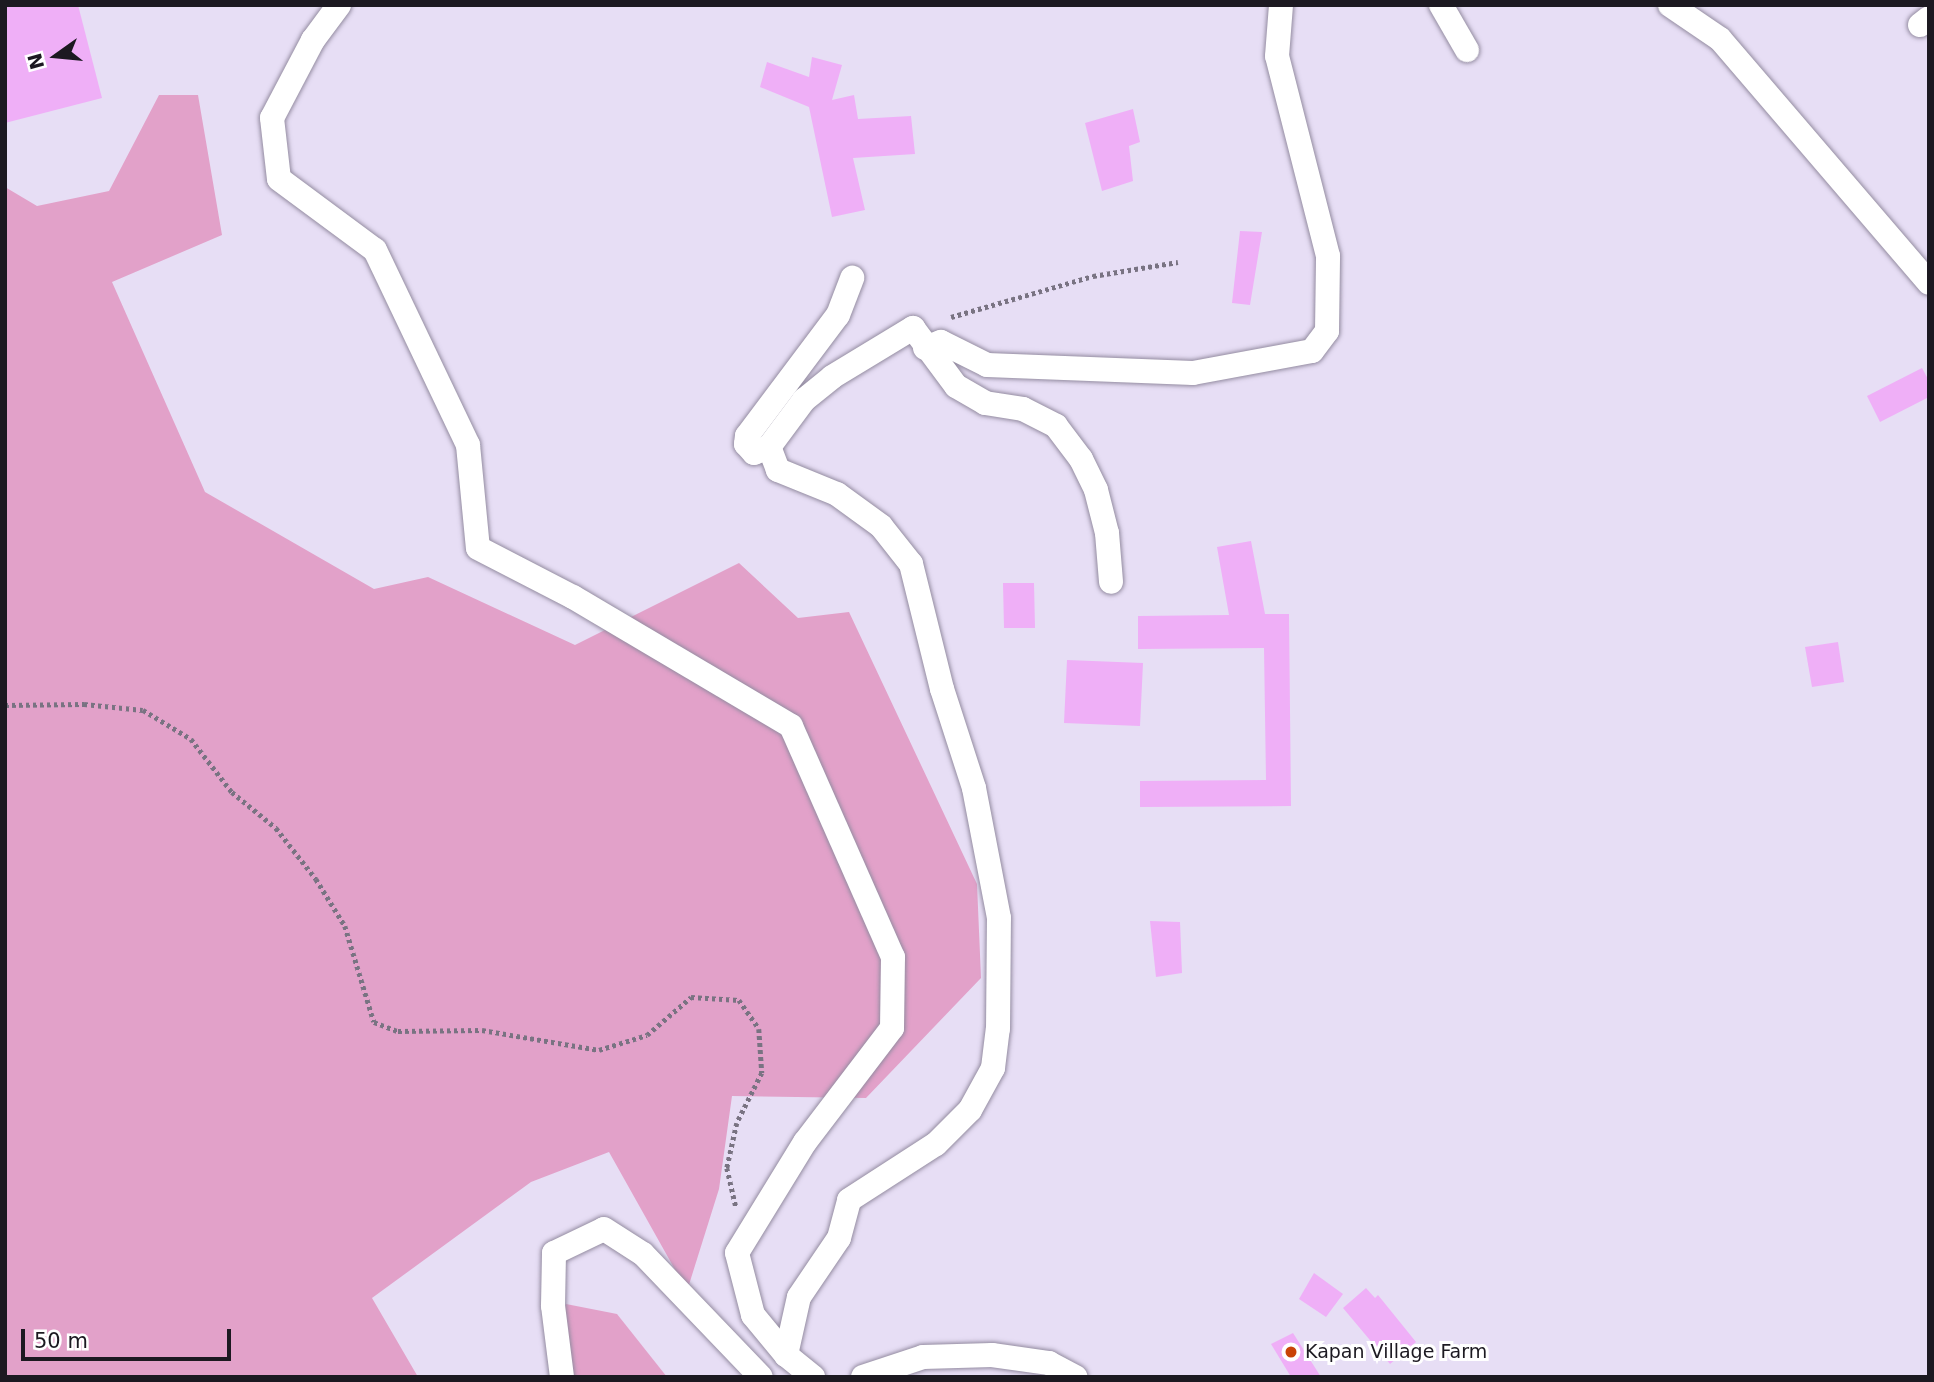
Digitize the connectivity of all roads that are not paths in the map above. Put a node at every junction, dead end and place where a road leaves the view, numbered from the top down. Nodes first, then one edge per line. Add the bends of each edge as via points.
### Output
1 (339, 5) edge
2 (1281, 5) edge
3 (1441, 5) edge
4 (1671, 5) edge
5 (1467, 50) dead end
6 (852, 278) dead end
7 (1929, 283) edge
8 (919, 338) junction
9 (769, 447) junction
10 (1111, 582) dead end
11 (786, 1355) junction
12 (562, 1377) edge
13 (761, 1377) edge
14 (813, 1377) edge
15 (863, 1377) edge
16 (1075, 1377) edge

1 - 11 street via 313,40 272,118 279,179 375,250 468,445 478,548 573,597 791,726 893,957 892,1028 805,1142 737,1253 753,1315
2 - 8 street via 1277,56 1328,256 1327,331 1312,351 1193,373 988,365 941,342
3 - 5 street
4 - 7 street via 1720,39
6 - 9 street via 838,314 747,436 746,444 754,453
8 - 9 street via 832,377 804,400
8 - 10 street via 956,386 985,403 1023,410 1056,426 1081,459 1096,490 1107,533
9 - 11 street via 778,470 837,494 881,526 911,564 942,690 974,788 999,918 993,1068 970,1110 936,1144 849,1200 839,1238 799,1297
11 - 14 street
12 - 13 street via 553,1306 554,1253 604,1229 643,1254
15 - 16 street via 923,1357 992,1355 1049,1363

